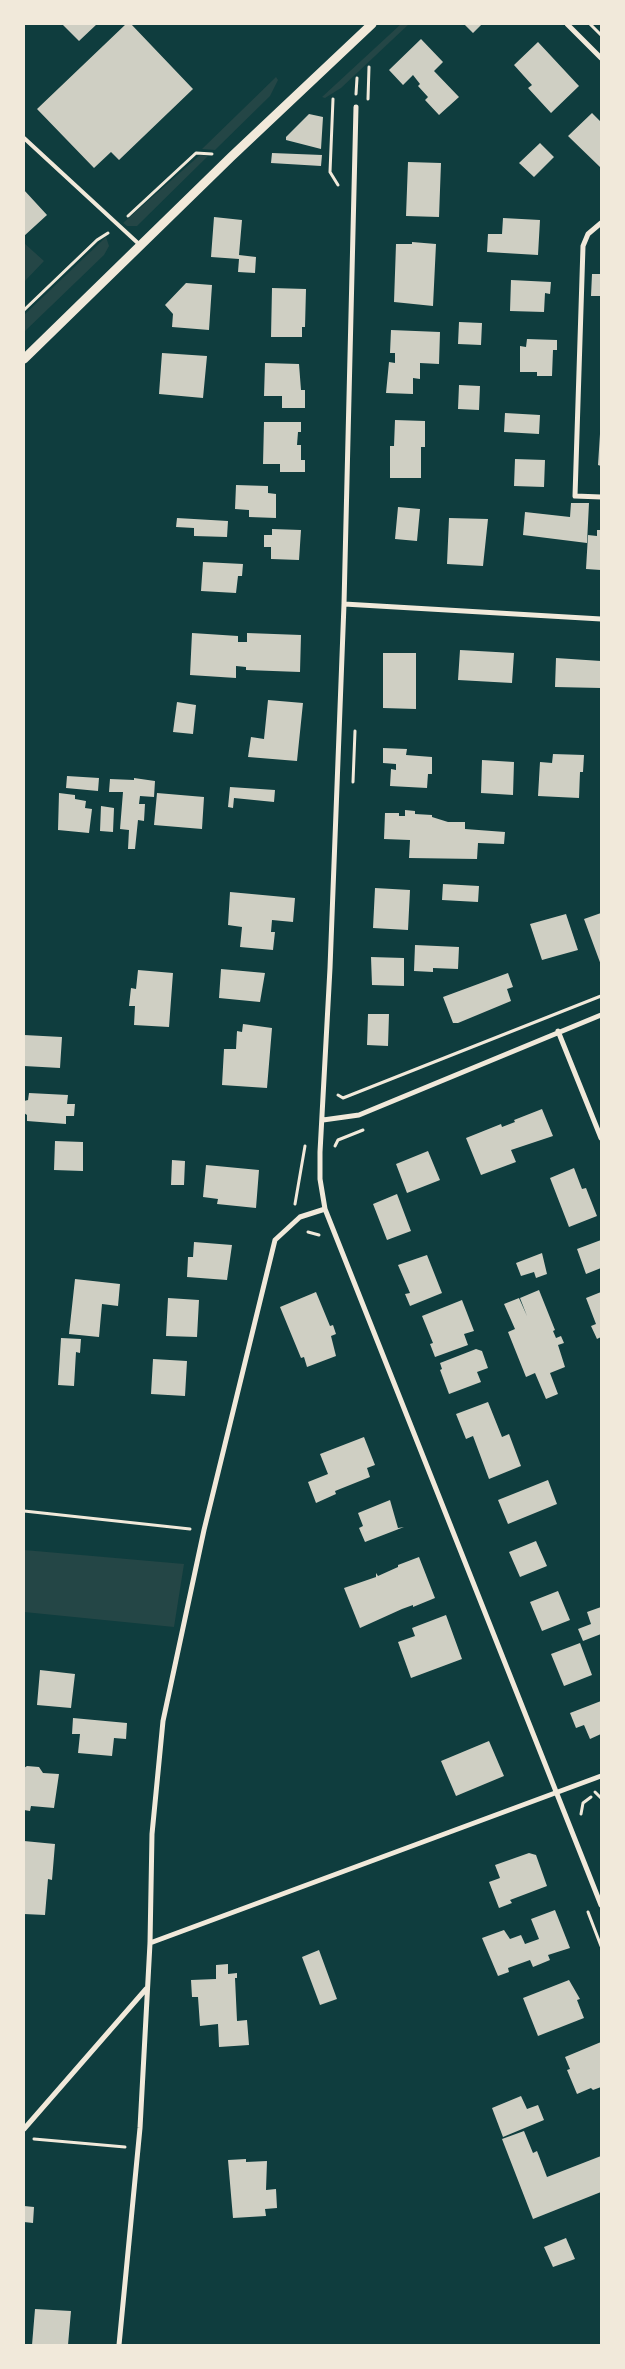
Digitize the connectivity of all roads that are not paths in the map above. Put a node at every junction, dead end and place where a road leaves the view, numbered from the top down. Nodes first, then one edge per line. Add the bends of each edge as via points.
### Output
1 (372, 24) edge
2 (568, 24) edge
3 (601, 58) edge
4 (356, 107) dead end
5 (24, 138) edge
6 (601, 223) edge
7 (140, 245) junction
8 (24, 359) edge
9 (601, 497) edge
10 (344, 604) junction
11 (601, 619) edge
12 (601, 1014) edge
13 (558, 1031) junction
14 (323, 1120) junction
15 (601, 1138) edge
16 (325, 1209) junction
17 (601, 1776) edge
18 (557, 1794) junction
19 (601, 1905) edge
20 (150, 1943) junction
21 (147, 1988) junction
22 (24, 2129) edge
23 (119, 2345) edge

1 - 7 street
2 - 3 street
4 - 10 street
5 - 7 lane
6 - 9 street via 588,234 583,246 575,496
7 - 8 street
10 - 11 street
10 - 14 street
12 - 13 street
13 - 14 street via 359,1115
13 - 15 street
14 - 16 street via 320,1179
16 - 18 street
16 - 20 street via 300,1217 275,1240 204,1530 163,1721 152,1834
17 - 18 street
18 - 19 street
18 - 20 street
20 - 21 street
21 - 22 street
21 - 23 street via 138,2148

